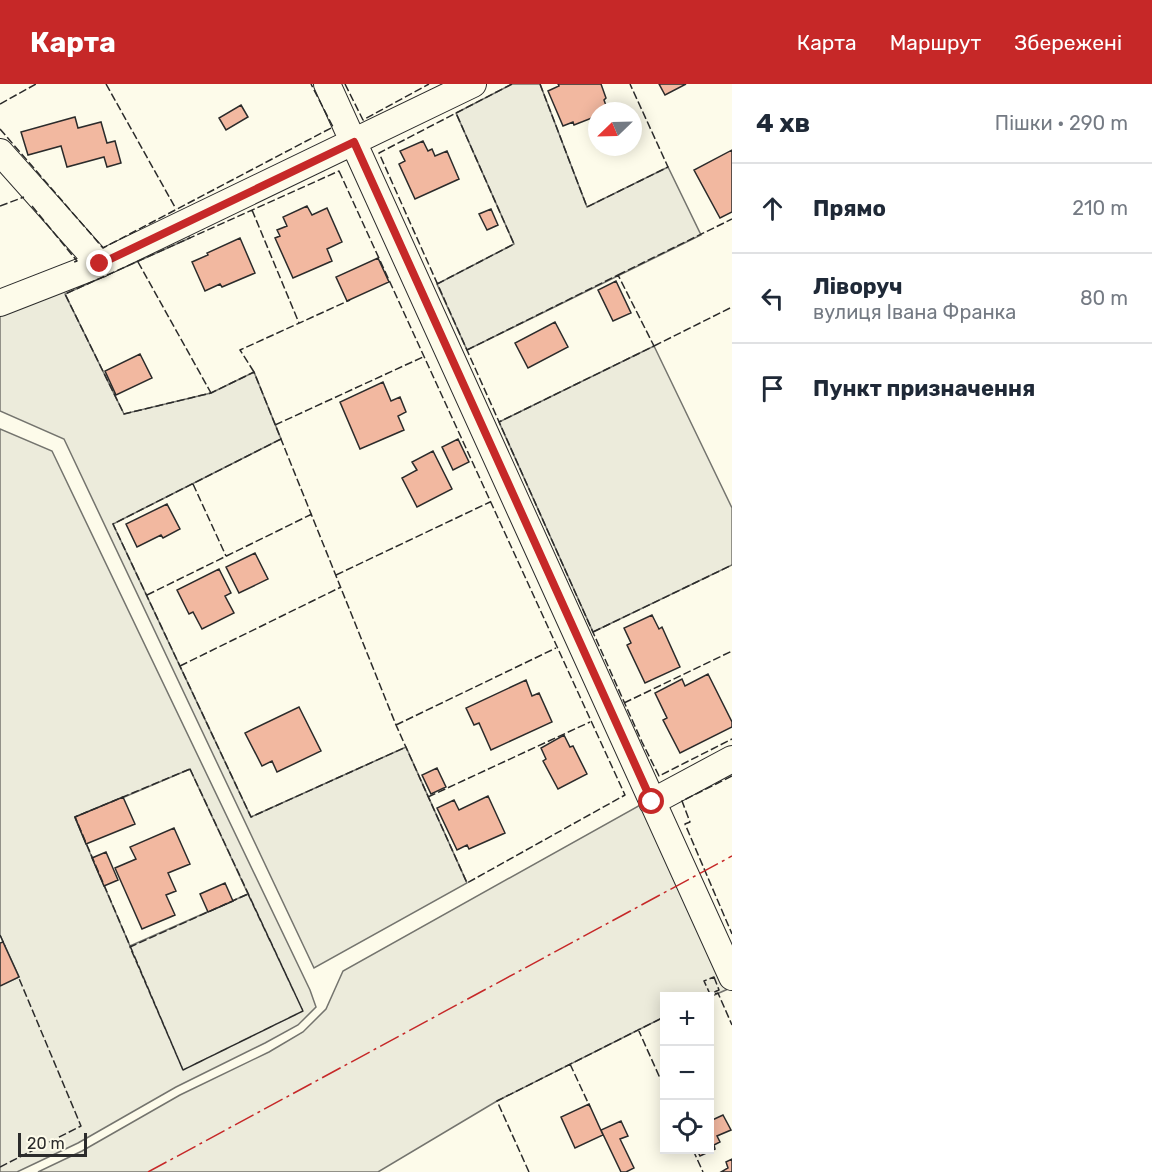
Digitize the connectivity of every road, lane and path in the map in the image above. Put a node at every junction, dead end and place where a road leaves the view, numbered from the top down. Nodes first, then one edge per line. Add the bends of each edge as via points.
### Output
1 (327, 84) edge
2 (473, 84) edge
3 (354, 142) junction
4 (0, 152) edge
5 (100, 264) junction
6 (0, 303) edge
7 (732, 759) edge
8 (652, 802) junction
9 (731, 972) edge

1 - 3 street
2 - 3 street
3 - 5 street
3 - 8 street
4 - 5 street
5 - 6 street
7 - 8 street
8 - 9 street

